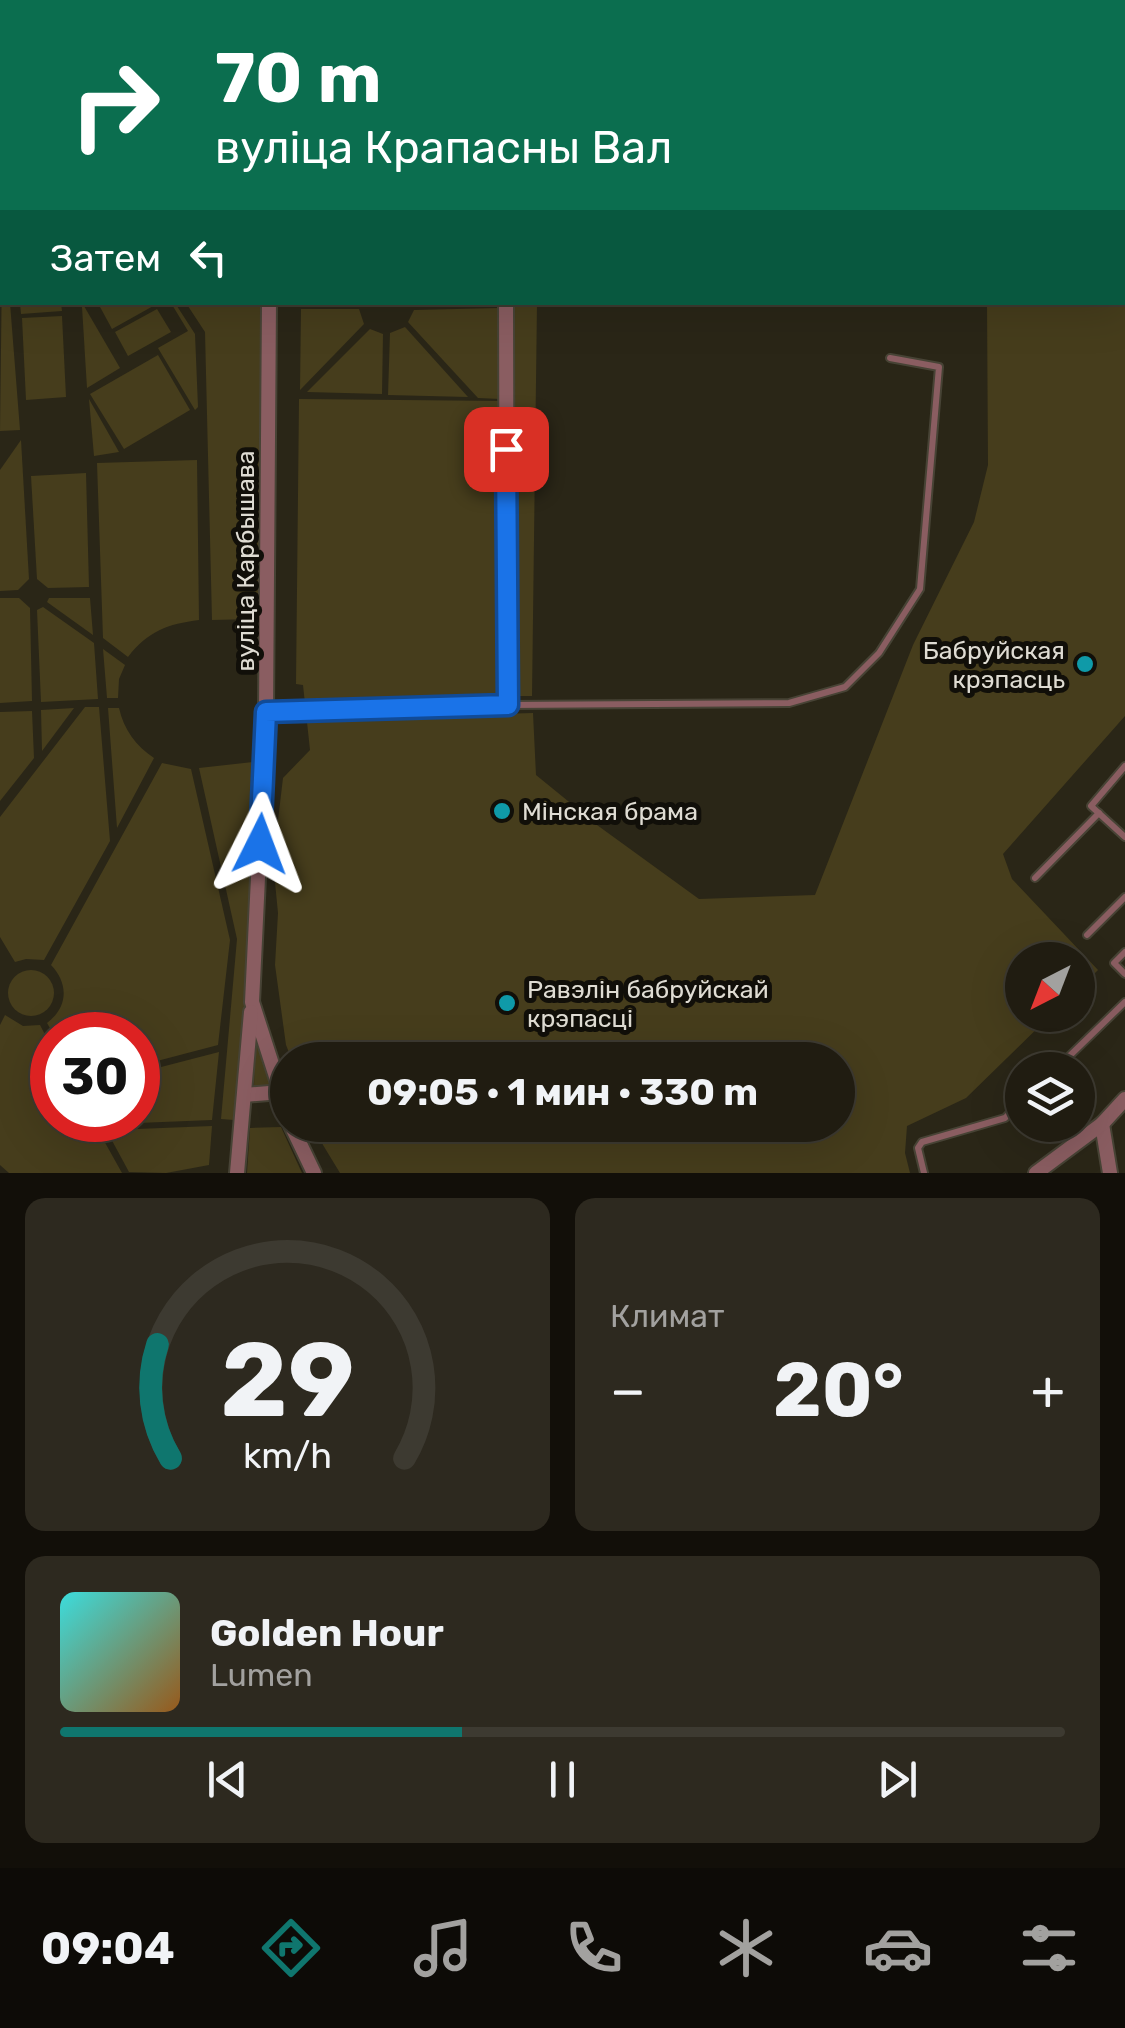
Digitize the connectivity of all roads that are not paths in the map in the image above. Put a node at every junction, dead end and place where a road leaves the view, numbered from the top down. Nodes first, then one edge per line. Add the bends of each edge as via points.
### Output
1 (269, 305) edge
2 (506, 305) edge
3 (890, 358) dead end
4 (508, 705) junction
5 (266, 712) junction
6 (1125, 766) edge
7 (1115, 778) junction
8 (1125, 788) edge
9 (1099, 813) junction
10 (1125, 837) edge
11 (1034, 878) dead end
12 (1125, 897) edge
13 (1087, 934) dead end
14 (1125, 952) edge
15 (1125, 974) edge
16 (252, 1002) junction
17 (1125, 1002) edge
18 (1074, 1052) edge
19 (270, 1060) edge
20 (270, 1093) edge
21 (244, 1095) junction
22 (1125, 1099) edge
23 (1005, 1117) edge
24 (1102, 1124) junction
25 (299, 1142) edge
26 (236, 1173) edge
27 (314, 1173) edge
28 (924, 1173) edge
29 (1036, 1173) edge
30 (1110, 1173) edge

1 - 5 street, вуліца Карбышава
2 - 4 street
3 - 4 lane via 938,367 920,589 879,654 845,686 790,702
4 - 5 lane
5 - 16 street, вуліца Карбышава
6 - 7 lane
7 - 8 lane
7 - 9 lane via 1091,806
9 - 10 lane
9 - 11 lane
12 - 13 lane
14 - 15 lane via 1114,963
16 - 19 street, вуліца Карбышава
16 - 21 street
17 - 18 lane
20 - 21 street
21 - 26 street
22 - 24 street
23 - 28 lane via 922,1142
24 - 29 street
24 - 30 street
25 - 27 street

